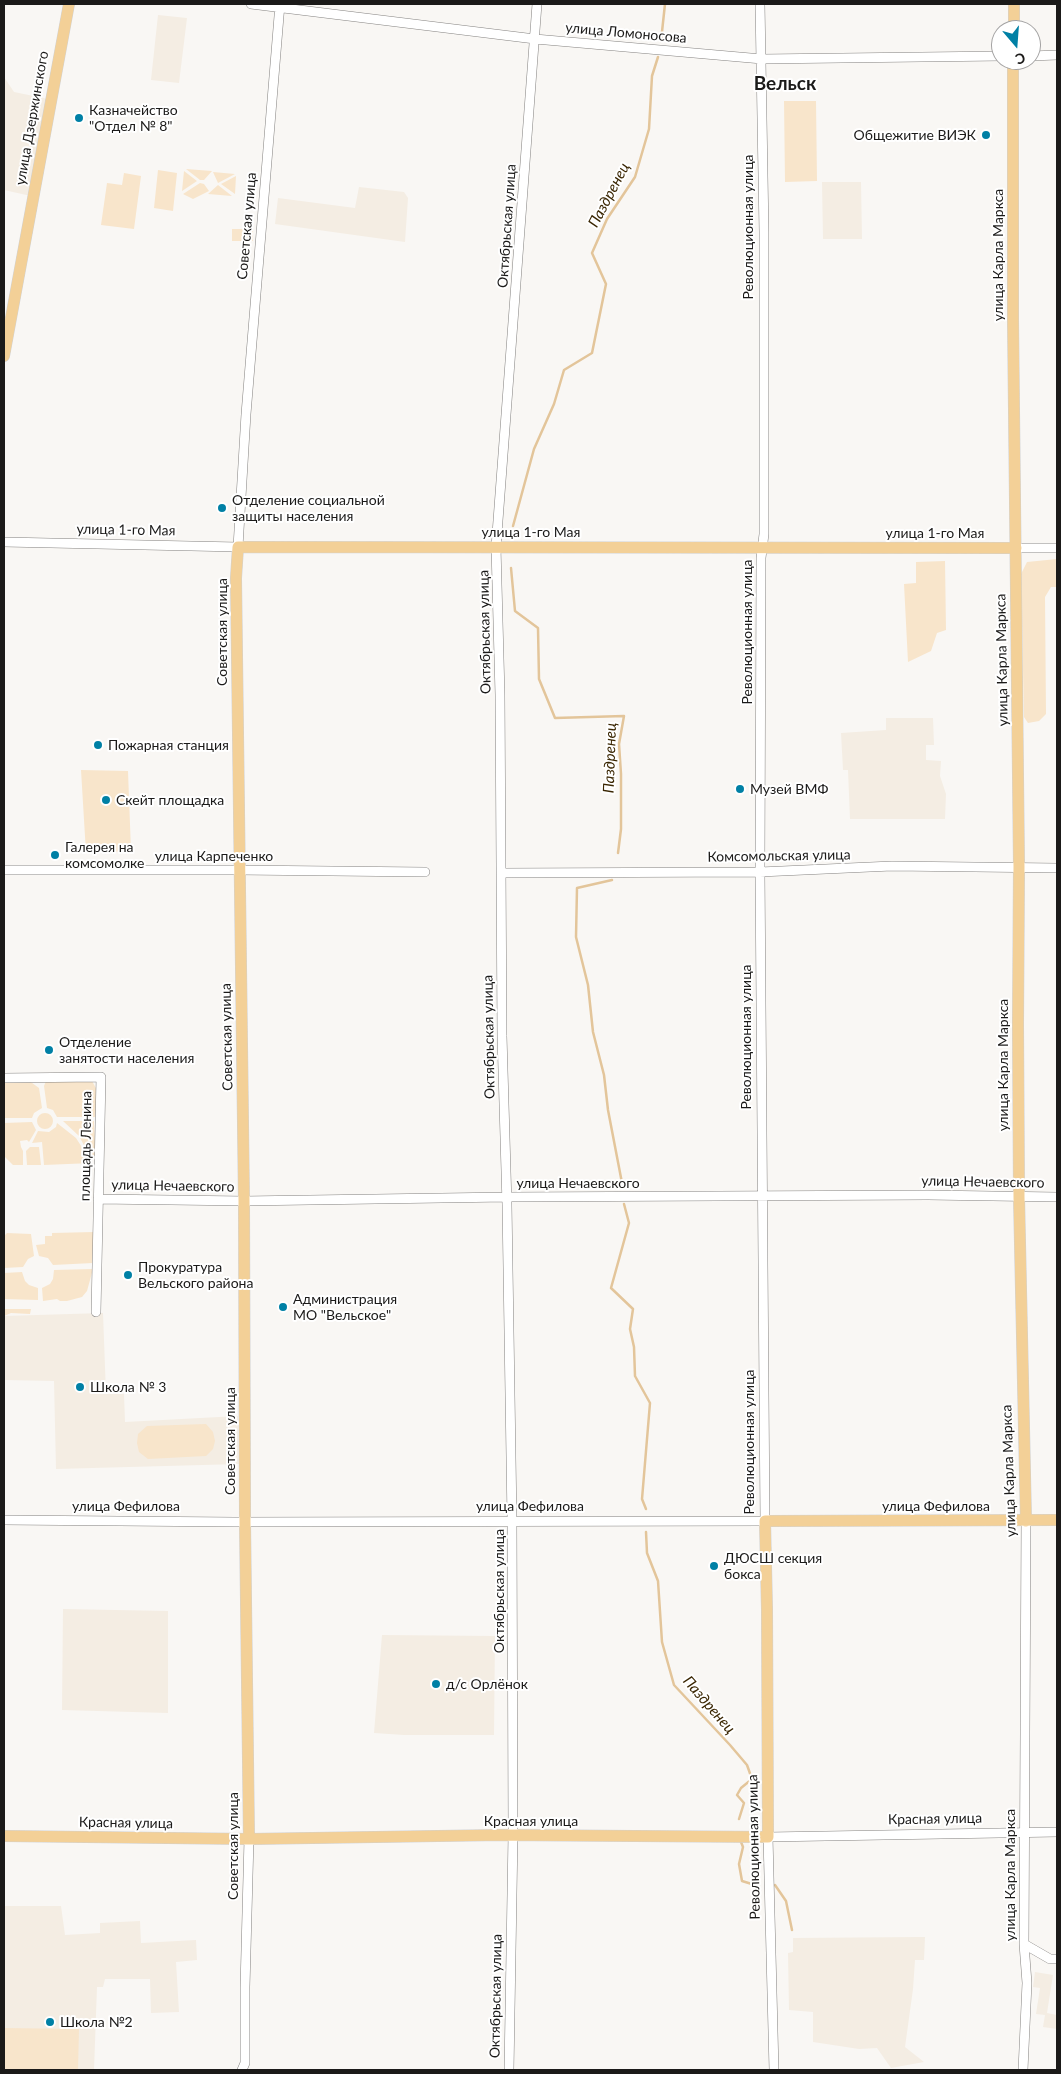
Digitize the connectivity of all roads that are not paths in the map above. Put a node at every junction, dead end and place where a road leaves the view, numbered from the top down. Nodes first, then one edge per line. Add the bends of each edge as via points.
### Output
1 (68, 4) edge
2 (250, 4) edge
3 (537, 4) edge
4 (760, 4) edge
5 (1014, 4) edge
6 (280, 6) edge
7 (1014, 20) edge
8 (534, 39) junction
9 (991, 56) edge
10 (1041, 56) edge
11 (1057, 56) edge
12 (762, 59) junction
13 (1013, 70) edge
14 (4, 356) edge
15 (4, 542) edge
16 (238, 547) junction
17 (496, 548) junction
18 (763, 548) junction
19 (1016, 548) junction
20 (1057, 548) edge
21 (1019, 866) junction
22 (1057, 868) edge
23 (4, 870) edge
24 (239, 870) junction
25 (425, 872) dead end
26 (760, 872) junction
27 (501, 873) junction
28 (4, 1078) edge
29 (1019, 1196) junction
30 (507, 1197) junction
31 (762, 1197) junction
32 (1057, 1197) edge
33 (98, 1199) junction
34 (244, 1201) junction
35 (96, 1312) dead end
36 (4, 1520) edge
37 (512, 1520) junction
38 (1057, 1520) edge
39 (765, 1521) junction
40 (1026, 1521) junction
41 (245, 1522) junction
42 (1026, 1832) junction
43 (1057, 1832) edge
44 (513, 1835) junction
45 (4, 1836) edge
46 (768, 1837) junction
47 (249, 1839) junction
48 (1024, 1944) junction
49 (1057, 1959) edge
50 (242, 2070) edge
51 (509, 2070) edge
52 (774, 2070) edge
53 (1023, 2070) edge

1 - 14 main road, улица Дзержинского
2 - 6 street, улица Ломоносова
3 - 8 street, Октябрьская улица
4 - 12 street, Революционная улица
5 - 7 main road
6 - 8 street, улица Ломоносова
6 - 16 street, Советская улица
8 - 12 street, улица Ломоносова
8 - 17 street, Октябрьская улица
9 - 12 street, улица Ломоносова
10 - 11 street
12 - 18 street, Революционная улица
13 - 19 main road, улица Карла Маркса
15 - 16 street, улица 1-го Мая
16 - 17 main road, улица 1-го Мая
16 - 24 main road, Советская улица
17 - 18 main road, улица 1-го Мая
17 - 27 street, Октябрьская улица
18 - 19 main road, улица 1-го Мая
18 - 26 street, Революционная улица
19 - 20 street, улица 1-го Мая
19 - 21 main road, улица Карла Маркса
21 - 22 street, Комсомольская улица
21 - 26 street, Комсомольская улица via 892,866
21 - 29 main road, улица Карла Маркса
23 - 24 street, улица Карпеченко
24 - 25 street, улица Карпеченко
24 - 34 main road, Советская улица
26 - 27 street, Комсомольская улица
26 - 31 street, Революционная улица
27 - 30 street, Октябрьская улица
28 - 33 street, площадь Ленина via 101,1077
29 - 31 street, улица Нечаевского
29 - 32 street, улица Нечаевского
29 - 40 main road, улица Карла Маркса
30 - 31 street, улица Нечаевского
30 - 34 street, улица Нечаевского
30 - 37 street, Октябрьская улица
31 - 39 street, Революционная улица
33 - 34 street, улица Нечаевского
33 - 35 street, площадь Ленина
34 - 41 main road, Советская улица
36 - 41 street, улица Фефилова
37 - 39 street, улица Фефилова
37 - 41 street, улица Фефилова
37 - 44 street, Октябрьская улица
38 - 40 main road, улица Фефилова
39 - 40 main road, улица Фефилова
39 - 46 main road, Революционная улица
40 - 42 street, улица Карла Маркса
41 - 47 main road, Советская улица
42 - 43 street, Красная улица
42 - 46 street, Красная улица
42 - 48 street, улица Карла Маркса
44 - 46 main road, Красная улица
44 - 47 main road, Красная улица
44 - 51 street, Октябрьская улица
45 - 47 main road, Красная улица
46 - 52 street, Революционная улица
47 - 50 street, Советская улица via 245,2063
48 - 49 street via 1050,1959
48 - 53 street, улица Карла Маркса via 1027,1983

